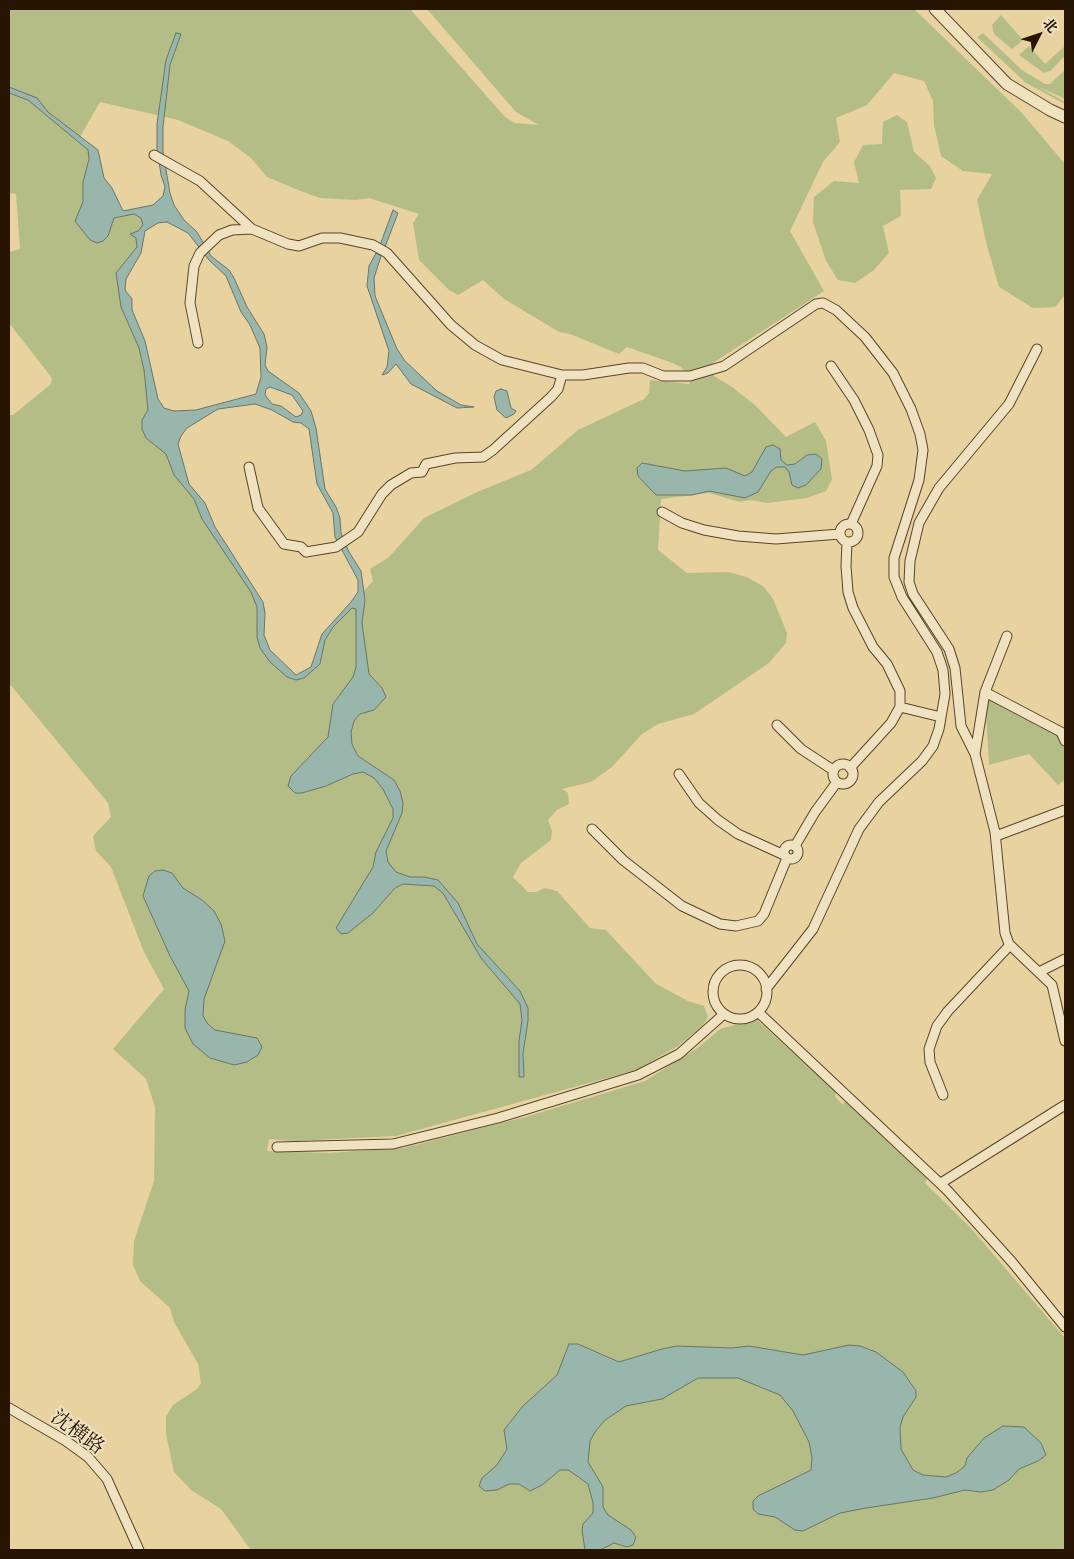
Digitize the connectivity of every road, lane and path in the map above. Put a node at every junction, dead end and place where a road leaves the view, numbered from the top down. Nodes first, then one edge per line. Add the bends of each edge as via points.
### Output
1 (935, 9) edge
2 (1065, 117) edge
3 (154, 155) dead end
4 (252, 229) junction
5 (198, 343) dead end
6 (1037, 349) dead end
7 (831, 366) dead end
8 (562, 375) junction
9 (249, 467) dead end
10 (662, 512) dead end
11 (851, 524) junction
12 (840, 534) junction
13 (847, 542) junction
14 (1007, 636) dead end
15 (985, 692) junction
16 (900, 707) junction
17 (941, 717) junction
18 (777, 725) dead end
19 (1065, 741) edge
20 (975, 754) junction
21 (850, 768) junction
22 (834, 770) junction
23 (679, 774) dead end
24 (837, 782) junction
25 (1065, 810) edge
26 (592, 829) dead end
27 (996, 836) junction
28 (786, 856) junction
29 (1010, 945) junction
30 (1065, 959) edge
31 (1039, 972) junction
32 (766, 989) junction
33 (758, 1012) junction
34 (724, 1014) junction
35 (1065, 1041) edge
36 (943, 1095) dead end
37 (1065, 1105) edge
38 (277, 1146) dead end
39 (941, 1183) junction
40 (1065, 1327) edge
41 (9, 1408) edge
42 (139, 1550) edge

1 - 2 street via 1007,84
3 - 4 street via 200,182
4 - 5 street via 232,230 219,235 200,253 194,266 190,303
4 - 8 street via 299,246 322,238 372,245 397,261 431,304 475,345 502,360
6 - 20 street via 1009,404 939,488 918,523 910,561 908,582 949,650 955,668 961,726
7 - 11 street via 854,400 878,455 877,466
8 - 9 street via 558,389 551,397 493,450 483,457 426,464 422,472 412,473 391,485 358,532 336,547 306,552 301,547 284,544 258,508
8 - 17 street via 629,368 643,368 663,376 705,373 724,366 816,304 823,302 836,310 865,338 893,373 920,434 923,450 919,480 894,558 894,577 902,597 937,652 943,670 945,694
10 - 12 street via 704,530 738,536 776,539
11 - 12 street via 842,526
11 - 13 street via 858,533 855,539
12 - 13 street
13 - 16 street via 846,566 852,608 897,684
14 - 15 street
15 - 19 street via 1061,732
15 - 20 street
16 - 17 street
16 - 21 street via 891,723
17 - 32 street via 933,746 879,802 859,829 813,929
18 - 22 street via 801,749
20 - 27 street
21 - 22 street via 841,764
21 - 24 street via 849,782
22 - 24 street via 833,777
23 - 28 street via 699,803 718,820 738,834
24 - 28 street via 814,812 795,846 797,855 792,859
25 - 27 street
26 - 28 street via 623,860 682,906 720,924 736,926 758,921 764,914
27 - 29 street via 1005,933
29 - 31 street
29 - 36 street via 948,1010 931,1039 930,1062
30 - 31 street
31 - 35 street via 1052,985
32 - 33 street via 763,1006
32 - 34 street via 759,973 752,968 735,966 727,969 715,982 713,990 714,999
33 - 34 street via 741,1019
33 - 39 street
34 - 38 street via 679,1054 638,1076 498,1118 393,1144
37 - 39 street
39 - 40 street
41 - 42 street, 沈横路 via 88,1457 107,1479

